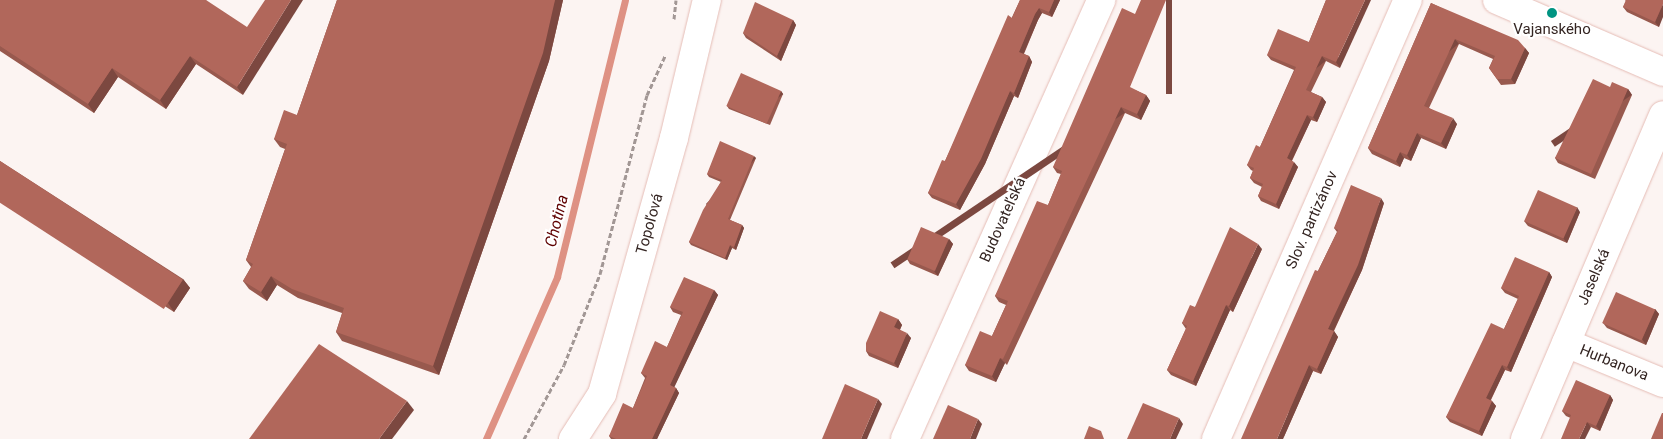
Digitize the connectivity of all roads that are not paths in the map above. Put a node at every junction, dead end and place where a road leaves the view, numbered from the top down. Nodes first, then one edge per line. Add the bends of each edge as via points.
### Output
1 (706, 0) edge
2 (1101, 0) edge
3 (1408, 0) edge
4 (1497, 0) edge
5 (1663, 72) edge
6 (1663, 115) edge
7 (1566, 343) junction
8 (1663, 383) edge
9 (573, 439) edge
10 (905, 439) edge
11 (1216, 439) edge
12 (1525, 439) edge

1 - 9 street, Topoľová via 674,138 602,394
2 - 10 street, Budovateľská
3 - 11 street, Slov. partizánov
4 - 5 street
6 - 7 street, Jaselská
7 - 8 street, Hurbanova
7 - 12 street, Jaselská

